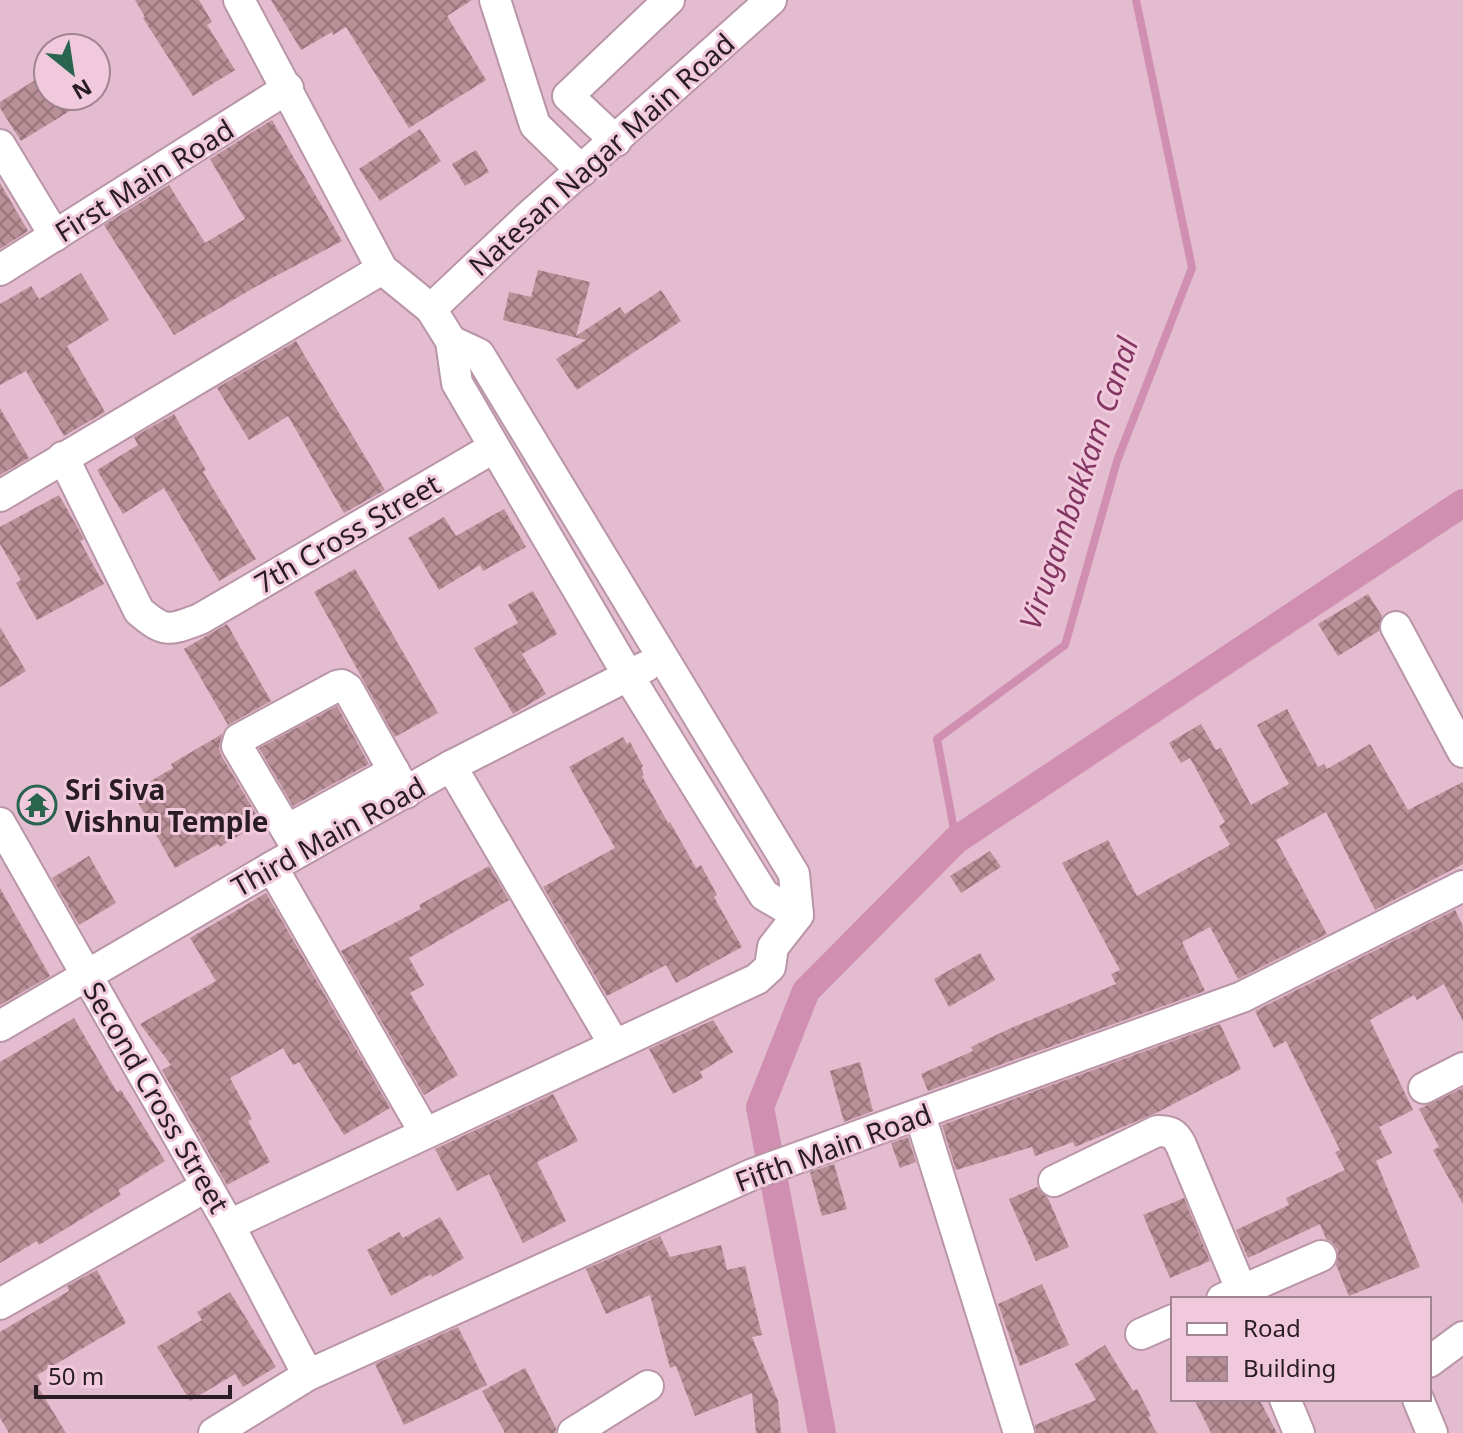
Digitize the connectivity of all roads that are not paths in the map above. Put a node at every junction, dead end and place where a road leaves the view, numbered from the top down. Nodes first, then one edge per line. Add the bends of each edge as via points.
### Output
1 (239, 0) edge
2 (495, 0) edge
3 (669, 0) edge
4 (771, 0) edge
5 (288, 88) junction
6 (568, 96) junction
7 (535, 125) junction
8 (616, 141) junction
9 (0, 145) edge
10 (582, 171) junction
11 (55, 236) junction
12 (382, 269) junction
13 (0, 270) edge
14 (431, 309) junction
15 (451, 341) junction
16 (493, 448) junction
17 (63, 457) junction
18 (0, 496) edge
19 (1396, 627) dead end
20 (661, 657) junction
21 (629, 677) junction
22 (1463, 752) edge
23 (451, 766) junction
24 (400, 782) junction
25 (0, 823) edge
26 (293, 841) junction
27 (272, 867) junction
28 (1463, 886) edge
29 (798, 915) junction
30 (87, 973) junction
31 (0, 1026) edge
32 (614, 1044) junction
33 (1463, 1068) edge
34 (1424, 1088) dead end
35 (920, 1115) junction
36 (425, 1133) junction
37 (1054, 1181) dead end
38 (207, 1186) junction
39 (229, 1225) junction
40 (1321, 1256) dead end
41 (1236, 1296) edge
42 (0, 1304) edge
43 (1171, 1321) edge
44 (1141, 1334) dead end
45 (1463, 1337) edge
46 (1431, 1361) edge
47 (308, 1375) junction
48 (648, 1386) dead end
49 (1286, 1401) edge
50 (1419, 1401) edge
51 (214, 1433) edge
52 (573, 1433) edge
53 (1019, 1433) edge
54 (1299, 1433) edge
55 (1432, 1433) edge

1 - 5 street
2 - 7 street
3 - 6 street
4 - 8 street, Natesan Nagar Main Road
5 - 11 street, First Main Road
5 - 12 street
6 - 7 street
6 - 8 street
7 - 10 street
8 - 10 street, Natesan Nagar Main Road
9 - 11 street
10 - 14 street, Natesan Nagar Main Road
11 - 13 street, First Main Road
12 - 14 street
12 - 17 street
14 - 15 street
15 - 16 street via 457,383
15 - 20 street via 479,354
16 - 17 street, 7th Cross Street via 177,628 158,627 139,611
16 - 21 street
17 - 18 street
19 - 22 street
20 - 21 street, Third Main Road
20 - 29 street via 794,874
21 - 23 street, Third Main Road
21 - 29 street via 764,895
23 - 24 street, Third Main Road
23 - 32 street
24 - 26 street, Third Main Road
24 - 26 street via 342,685 239,739 240,754
25 - 30 street, Second Cross Street
26 - 27 street, Third Main Road
27 - 30 street, Third Main Road
27 - 36 street
28 - 35 street, Fifth Main Road via 1242,997
29 - 32 street via 773,947 770,967 757,979
30 - 31 street, Third Main Road
30 - 38 street, Second Cross Street
32 - 36 street
33 - 34 street
35 - 47 street, Fifth Main Road via 753,1174
35 - 53 street
36 - 39 street
37 - 41 street via 1157,1131 1176,1135
38 - 39 street, Second Cross Street
38 - 42 street
39 - 47 street, Second Cross Street
40 - 41 street
43 - 44 street
45 - 46 street
47 - 51 street, Fifth Main Road
48 - 52 street
49 - 54 street
50 - 55 street

